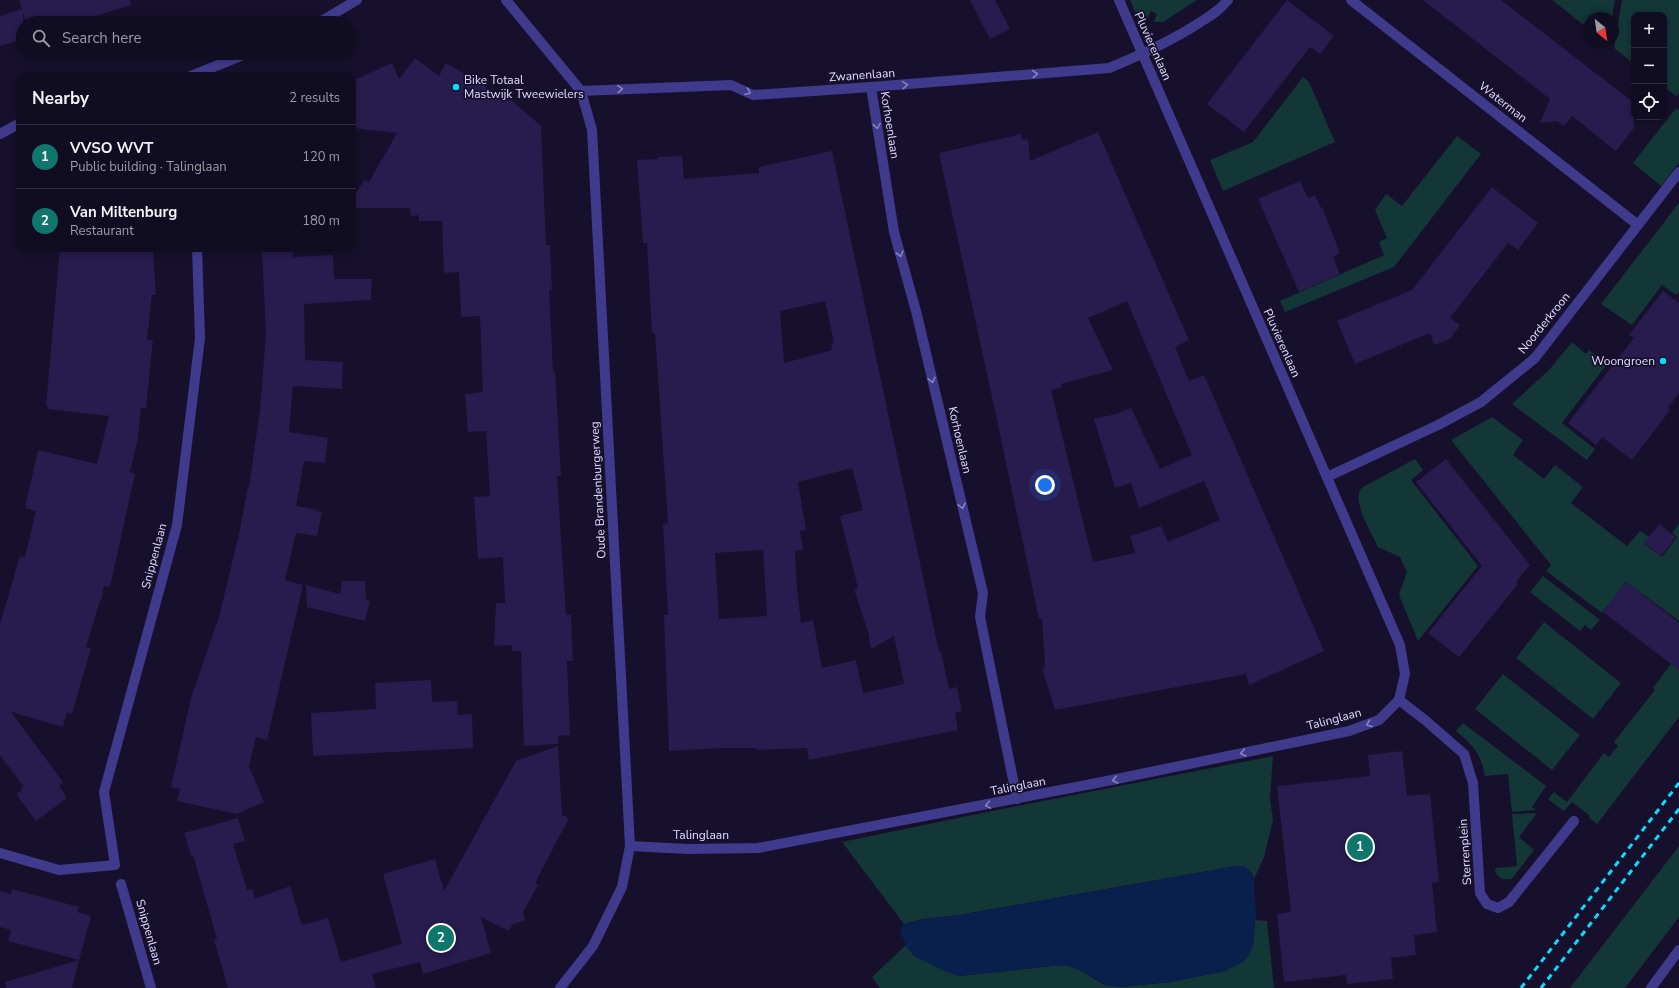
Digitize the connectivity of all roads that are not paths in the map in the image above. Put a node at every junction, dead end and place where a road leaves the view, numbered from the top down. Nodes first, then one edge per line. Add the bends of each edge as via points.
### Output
1 (357, 0) edge
2 (506, 0) edge
3 (1119, 0) edge
4 (1228, 0) edge
5 (1351, 0) edge
6 (330, 16) edge
7 (1143, 54) junction
8 (231, 60) edge
9 (201, 72) edge
10 (871, 87) junction
11 (581, 91) junction
12 (16, 125) edge
13 (0, 134) edge
14 (1679, 172) edge
15 (1638, 225) junction
16 (197, 252) edge
17 (1327, 477) junction
18 (1399, 700) junction
19 (1017, 799) junction
20 (1574, 820) dead end
21 (630, 846) junction
22 (0, 853) edge
23 (121, 884) dead end
24 (1679, 950) edge
25 (151, 988) edge
26 (560, 988) edge
27 (1651, 988) edge

1 - 6 street
2 - 11 street, Oude Brandenburgerweg
3 - 7 street, Pluvierenlaan
4 - 7 street via 1221,8 1182,34
5 - 15 street, Waterman
10 -> 7 street, Zwanenlaan via 1109,68
7 - 17 street, Pluvierenlaan
8 - 9 street
11 -> 10 street, Zwanenlaan via 731,85 753,95
10 -> 19 street, Korhoenlaan via 894,232 916,311 983,593 980,617
11 - 21 street, Oude Brandenburgerweg via 592,130
12 - 13 street
14 - 15 street, Noorderkroon
15 - 17 street, Noorderkroon via 1535,358 1482,402
16 - 22 street, Snippenlaan via 200,338 177,525 104,792 115,865 59,870
17 - 18 street, Pluvierenlaan via 1400,644 1405,674
18 -> 19 street, Talinglaan via 1379,720 1349,731
18 - 20 street, Sterrenplein via 1464,754 1473,783 1480,893 1487,904 1498,908 1509,902
19 -> 21 street, Talinglaan via 758,848 688,849
21 - 26 street, Oude Brandenburgerweg via 622,887 592,946
23 - 25 street, Snippenlaan
24 - 27 street

